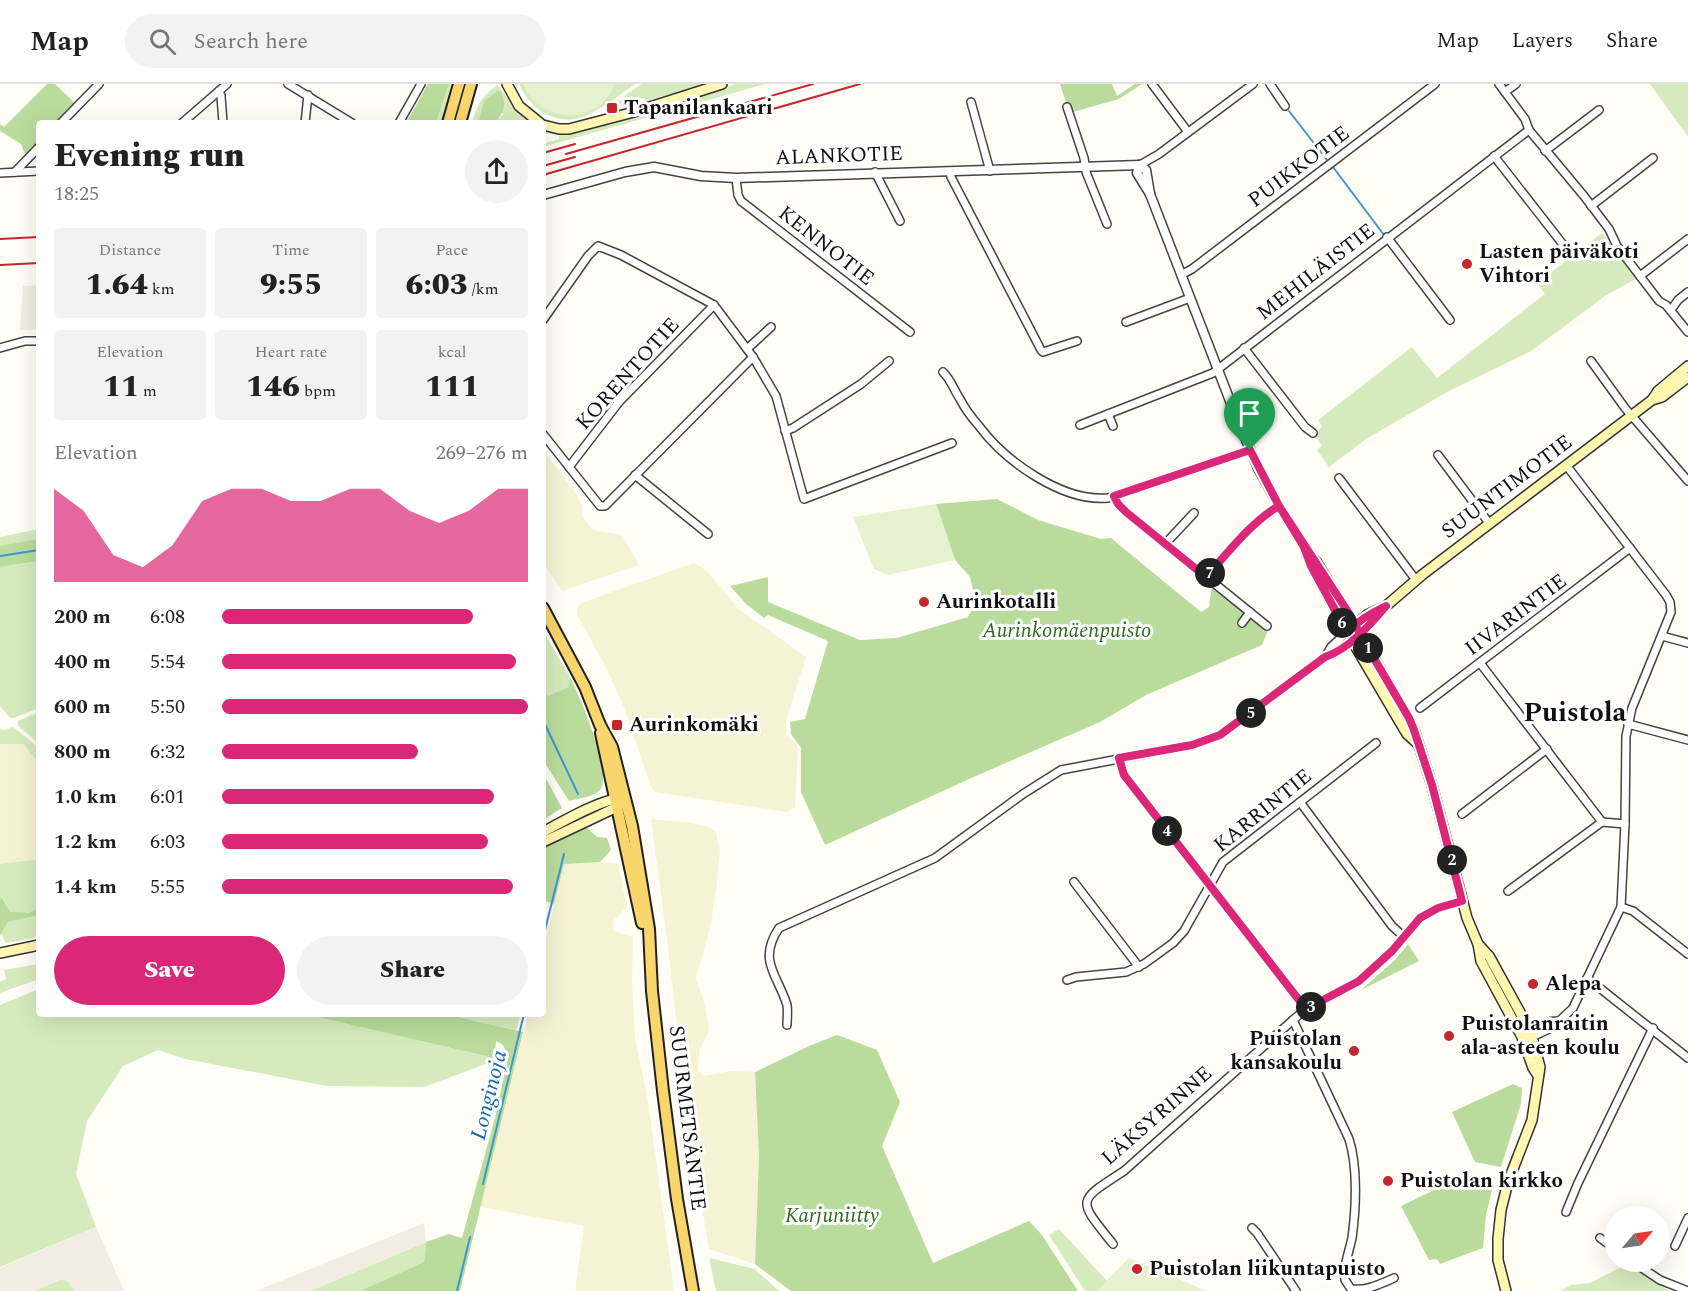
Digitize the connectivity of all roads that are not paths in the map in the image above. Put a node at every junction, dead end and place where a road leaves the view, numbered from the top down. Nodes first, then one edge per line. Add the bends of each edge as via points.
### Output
1 (99, 84) edge
2 (227, 84) edge
3 (288, 84) edge
4 (421, 84) edge
5 (459, 84) edge
6 (471, 84) edge
7 (722, 84) edge
8 (1152, 84) edge
9 (1253, 84) edge
10 (1269, 84) edge
11 (1435, 84) edge
12 (1499, 84) edge
13 (1516, 84) edge
14 (506, 85) edge
15 (219, 91) junction
16 (1505, 92) junction
17 (309, 95) junction
18 (971, 102) dead end
19 (1285, 106) dead end
20 (1067, 107) dead end
21 (1599, 110) dead end
22 (64, 120) edge
23 (185, 120) edge
24 (223, 120) edge
25 (305, 120) edge
26 (347, 120) edge
27 (401, 120) edge
28 (449, 120) edge
29 (460, 120) edge
30 (536, 120) edge
31 (546, 125) edge
32 (1529, 130) junction
33 (1188, 132) junction
34 (36, 150) edge
35 (1545, 151) junction
36 (1494, 156) junction
37 (1653, 158) dead end
38 (1140, 165) junction
39 (1085, 167) junction
40 (36, 171) edge
41 (990, 171) junction
42 (15, 172) junction
43 (875, 172) junction
44 (950, 172) junction
45 (0, 173) edge
46 (736, 178) junction
47 (546, 194) edge
48 (1591, 206) junction
49 (900, 221) dead end
50 (1107, 224) dead end
51 (1388, 237) junction
52 (1688, 240) edge
53 (1572, 256) dead end
54 (1181, 274) junction
55 (1640, 276) junction
56 (1688, 292) edge
57 (1190, 298) junction
58 (714, 305) junction
59 (1671, 310) junction
60 (546, 316) edge
61 (1450, 320) dead end
62 (1126, 322) dead end
63 (771, 327) dead end
64 (910, 332) dead end
65 (1688, 332) edge
66 (36, 340) edge
67 (1077, 340) dead end
68 (0, 348) edge
69 (1244, 348) junction
70 (747, 349) junction
71 (753, 357) junction
72 (889, 361) dead end
73 (1591, 361) dead end
74 (1688, 366) edge
75 (1218, 369) junction
76 (943, 372) dead end
77 (1688, 377) edge
78 (1652, 400) junction
79 (1108, 414) junction
80 (1632, 415) junction
81 (1080, 425) dead end
82 (1113, 426) dead end
83 (785, 431) junction
84 (1313, 433) dead end
85 (546, 438) edge
86 (952, 443) dead end
87 (1250, 450) junction
88 (1438, 455) dead end
89 (1566, 465) junction
90 (569, 467) junction
91 (635, 475) junction
92 (1339, 478) dead end
93 (1688, 481) edge
94 (1114, 496) junction
95 (1279, 506) junction
96 (1194, 513) dead end
97 (1370, 519) junction
98 (1490, 523) junction
99 (1362, 526) dead end
100 (708, 534) dead end
101 (1166, 543) junction
102 (1630, 548) junction
103 (1206, 577) junction
104 (1416, 580) junction
105 (1250, 612) junction
106 (546, 614) edge
107 (1242, 623) dead end
108 (1267, 626) dead end
109 (1353, 633) junction
110 (1662, 636) junction
111 (1688, 643) edge
112 (1480, 663) junction
113 (1420, 708) dead end
114 (1628, 724) junction
115 (1688, 740) edge
116 (1376, 743) dead end
117 (1547, 749) junction
118 (1119, 758) junction
119 (620, 801) junction
120 (1300, 802) junction
121 (1462, 814) dead end
122 (1602, 822) junction
123 (1625, 824) junction
124 (546, 831) edge
125 (546, 840) edge
126 (1074, 882) dead end
127 (1210, 885) junction
128 (1508, 891) dead end
129 (1462, 901) junction
130 (1621, 907) junction
131 (1403, 936) junction
132 (1478, 944) junction
133 (36, 946) edge
134 (0, 953) edge
135 (1688, 954) edge
136 (1139, 967) junction
137 (1587, 978) junction
138 (1067, 980) dead end
139 (1306, 1009) junction
140 (1293, 1020) junction
141 (787, 1025) dead end
142 (1653, 1028) junction
143 (1531, 1033) junction
144 (1522, 1037) junction
145 (1688, 1058) edge
146 (1538, 1074) junction
147 (1566, 1212) dead end
148 (1688, 1218) edge
149 (1252, 1228) dead end
150 (1600, 1238) dead end
151 (1604, 1241) edge
152 (1113, 1244) dead end
153 (1675, 1246) dead end
154 (1648, 1272) edge
155 (1394, 1278) dead end
156 (693, 1291) edge
157 (1296, 1291) edge
158 (1506, 1291) edge
159 (1688, 1291) edge

1 - 22 street
2 - 15 street
3 - 17 street
4 - 27 street
5 - 28 main road
6 - 29 main road
7 - 31 main road via 569,129
8 - 33 street
9 - 33 street
10 - 19 street
11 - 54 street, PUIKKOTIE
12 - 16 street
13 - 16 street
14 - 30 main road via 519,106
15 - 23 street
15 - 24 street
16 - 32 street via 1526,118
17 - 25 street
17 - 26 street
18 - 41 street
20 - 39 street
21 - 35 street
32 - 35 street
32 - 36 street, MEHILÄISTIE
33 - 38 street
34 - 42 street
35 - 48 street
36 - 51 street, MEHILÄISTIE
36 - 53 street
37 - 48 street
38 - 39 street, ALANKOTIE
38 - 54 street via 1137,173 1150,194
39 - 41 street, ALANKOTIE
39 - 50 street
40 - 42 street
41 - 44 street, ALANKOTIE
42 - 45 street
43 - 44 street, ALANKOTIE
43 - 46 street, ALANKOTIE
43 - 49 street
44 - 67 street via 1041,350 1049,351
46 - 47 street, ALANKOTIE via 654,167
46 - 64 street, KENNOTIE via 741,201
48 - 55 street
51 - 61 street
51 - 69 street, MEHILÄISTIE
52 - 55 street
54 - 57 street
55 - 59 street
56 - 59 street
57 - 62 street
57 - 75 street
58 - 60 street via 598,246
58 - 70 street
58 - 90 street, KORENTOTIE via 619,402
59 - 65 street
63 - 70 street
66 - 68 street
69 - 75 street, MEHILÄISTIE
69 - 84 street
70 - 71 street
71 - 83 street via 776,396
71 - 91 street
72 - 83 street via 861,384
73 - 80 street
74 - 78 main road, SUUNTIMOTIE
75 - 79 street, MEHILÄISTIE
75 - 87 street
76 - 94 street via 978,426 1008,458 1065,489 1098,499
77 - 78 main road, SUUNTIMOTIE
78 - 80 main road, SUUNTIMOTIE
79 - 81 street, MEHILÄISTIE
79 - 82 street
80 - 89 main road, SUUNTIMOTIE
80 - 93 street
83 - 86 street via 804,499
85 - 90 street
87 - 94 street
87 - 95 street
88 - 98 street
89 - 98 main road, SUUNTIMOTIE
89 - 102 street
90 - 91 street via 600,506 605,506
91 - 100 street
92 - 97 street
94 - 101 street via 1118,504
95 - 103 street via 1267,513
95 - 109 street
96 - 101 street
97 - 99 street
97 - 104 street
98 - 104 main road, SUUNTIMOTIE
101 - 103 street
102 - 110 street via 1670,602 1671,612
102 - 112 street, IIVARINTIE
103 - 105 street
104 - 109 main road, SUUNTIMOTIE via 1386,606 1366,615
105 - 107 street
105 - 108 street
106 - 119 main road, SUURMETSÄNTIE via 585,687 600,725
109 - 118 street via 1220,735 1192,745
109 - 129 main road via 1401,724 1417,743
110 - 111 street
110 - 114 street
112 - 113 street, IIVARINTIE
112 - 117 street
114 - 115 street
114 - 123 street
116 - 120 street, KARRINTIE
117 - 121 street
117 - 122 street
118 - 127 street via 1124,775
118 - 141 street via 1051,775 935,858 778,928 768,958 787,1007
119 - 124 main road
119 - 125 main road
119 - 156 main road, SUURMETSÄNTIE via 646,905 664,1102
120 - 127 street, KARRINTIE via 1223,862
120 - 131 street
122 - 123 street
122 - 128 street
123 - 130 street
126 - 136 street
127 - 136 street, KARRINTIE via 1180,936
127 - 139 street
129 - 131 street, LÄKSYRINNE via 1429,912
129 - 132 main road
130 - 135 street via 1633,911
130 - 137 street
131 - 139 street, LÄKSYRINNE via 1359,981
132 - 143 main road via 1489,956
132 - 144 main road via 1481,961
133 - 134 main road
136 - 138 street, KARRINTIE
137 - 142 street
137 - 143 street via 1573,1008 1553,1027
139 - 140 street, LÄKSYRINNE
140 - 152 street, LÄKSYRINNE via 1124,1171 1088,1196 1088,1212
140 - 155 street via 1353,1152 1353,1224 1345,1281 1351,1289 1359,1290
142 - 145 street
142 - 147 street
143 - 144 street
143 - 146 main road
144 - 146 main road
146 - 158 main road via 1532,1120 1508,1182 1498,1225 1498,1260
148 - 153 street
149 - 157 street
150 - 151 street
154 - 159 street

